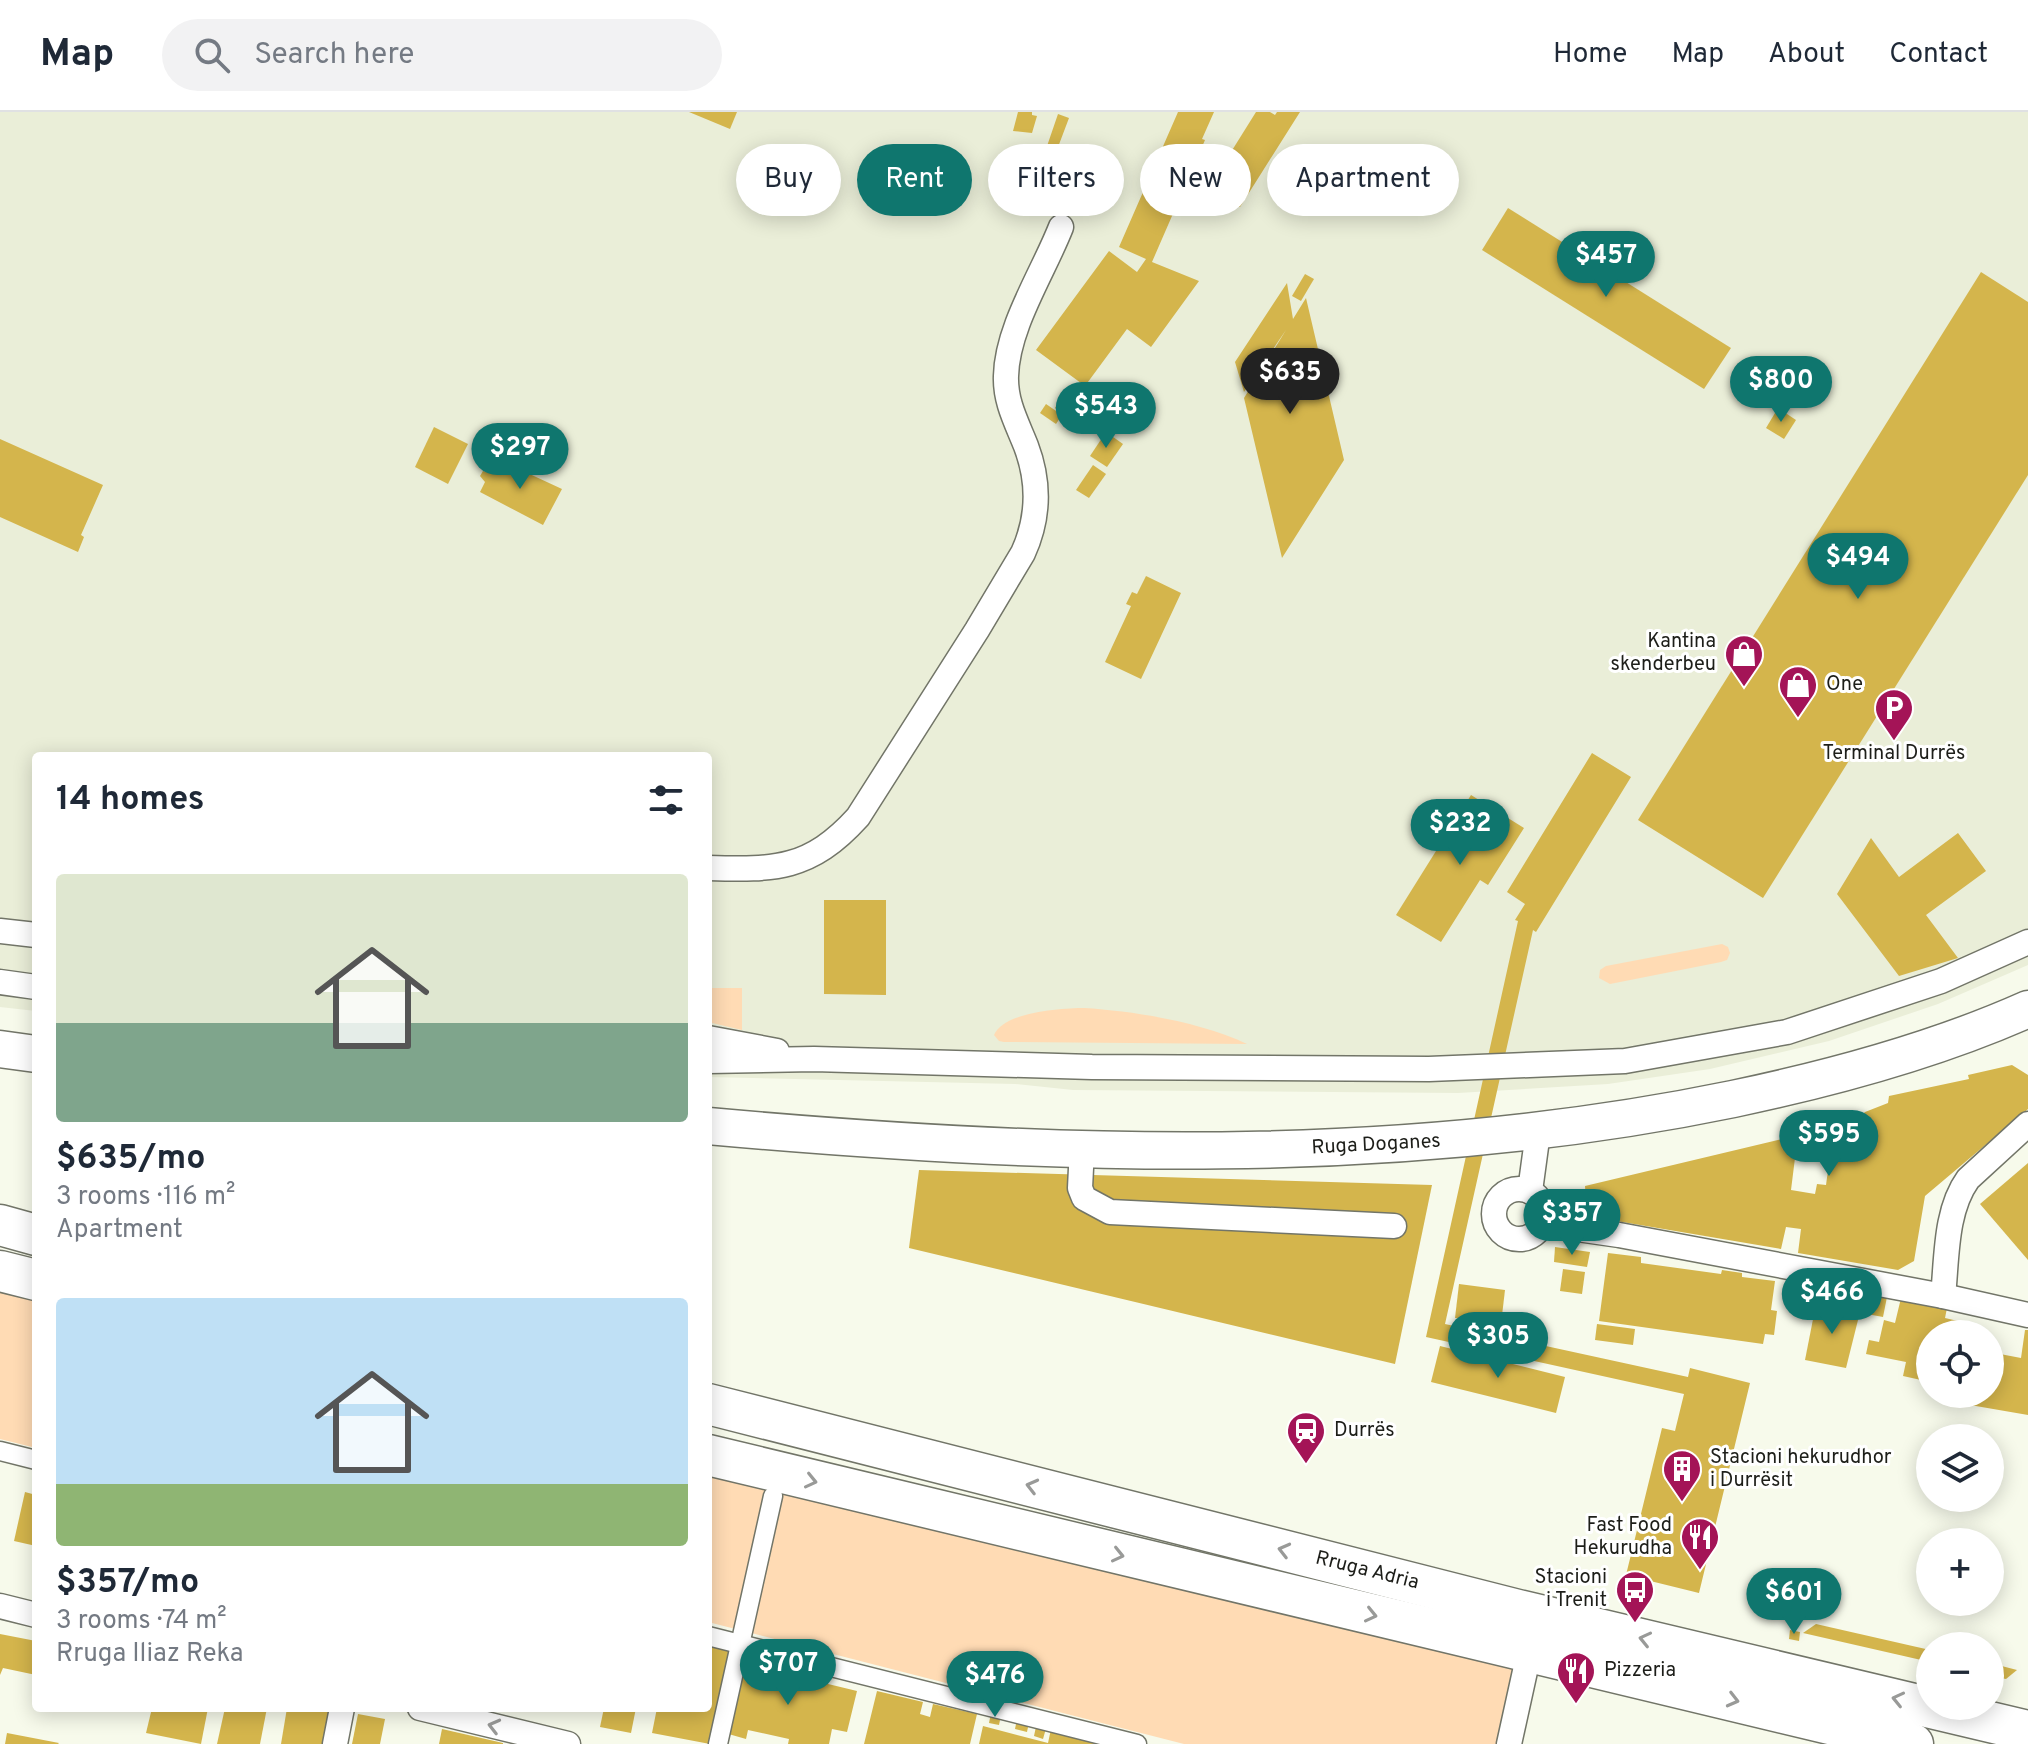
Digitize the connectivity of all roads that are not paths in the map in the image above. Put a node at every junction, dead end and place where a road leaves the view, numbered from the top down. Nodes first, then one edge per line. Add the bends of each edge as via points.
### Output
1 (1061, 227) dead end
2 (712, 868) edge
3 (0, 931) edge
4 (32, 935) edge
5 (2028, 942) edge
6 (32, 978) edge
7 (0, 980) edge
8 (32, 986) edge
9 (2028, 1009) edge
10 (712, 1039) edge
11 (0, 1049) edge
12 (32, 1053) edge
13 (814, 1059) junction
14 (712, 1061) edge
15 (2028, 1124) edge
16 (712, 1126) edge
17 (1530, 1133) junction
18 (1082, 1148) junction
19 (1523, 1190) junction
20 (1543, 1224) junction
21 (0, 1225) edge
22 (1394, 1226) dead end
23 (32, 1234) edge
24 (0, 1271) edge
25 (32, 1279) edge
26 (1943, 1296) junction
27 (2028, 1315) edge
28 (712, 1405) edge
29 (0, 1451) edge
30 (712, 1456) edge
31 (32, 1459) edge
32 (773, 1496) dead end
33 (0, 1606) edge
34 (32, 1614) edge
35 (712, 1637) edge
36 (741, 1645) junction
37 (1529, 1653) junction
38 (341, 1712) edge
39 (436, 1712) edge
40 (2028, 1731) edge
41 (335, 1744) edge
42 (568, 1744) edge
43 (718, 1744) edge
44 (1137, 1744) edge
45 (1509, 1744) edge
46 (1913, 1744) edge

1 - 2 street via 1018,324 1006,366 1006,391 1030,459 1037,498 1023,553 858,817 815,853 789,864 761,870
3 - 4 street
5 - 13 street via 1941,981 1787,1032 1625,1061 1414,1069
6 - 7 street
7 - 8 street
9 - 17 main road, Ruga Doganes via 1839,1075 1689,1108
10 - 13 street
11 - 12 main road
13 - 14 street
15 - 26 street via 1960,1190
16 - 18 main road, Ruga Doganes
17 - 18 main road, Ruga Doganes via 1284,1150
17 - 19 street
18 - 22 street via 1084,1198 1110,1212
19 - 20 street via 1538,1196
19 - 20 street via 1506,1193 1494,1210 1499,1230 1528,1238
20 - 26 street
21 - 23 main road
24 - 25 main road
26 - 27 street
40 -> 28 main road, Rruga Adria via 1518,1610
29 - 31 street
30 -> 37 main road, Rruga Adria
32 - 36 street
33 - 34 street
35 - 36 street
36 - 43 street
36 - 44 street
37 - 45 street
37 -> 46 main road, Rruga Adria
38 - 41 street
42 -> 39 street

